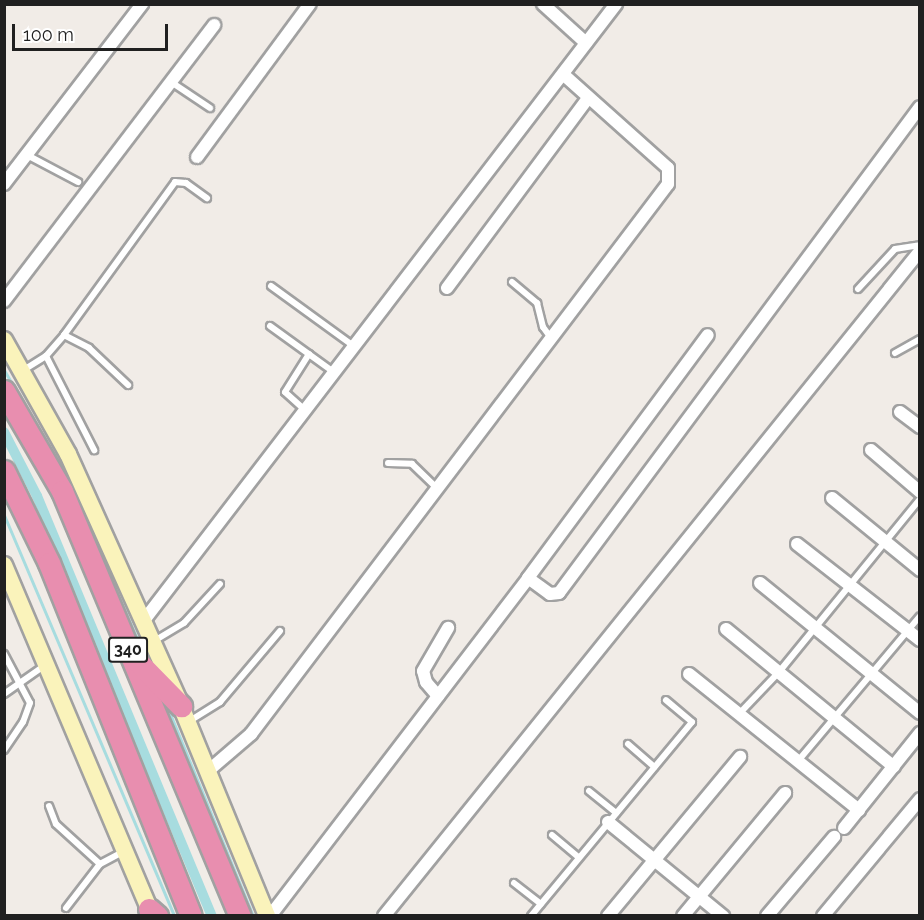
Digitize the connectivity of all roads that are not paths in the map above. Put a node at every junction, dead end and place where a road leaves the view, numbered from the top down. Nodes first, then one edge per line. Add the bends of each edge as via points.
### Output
1 (142, 4) edge
2 (310, 4) edge
3 (543, 4) edge
4 (616, 4) edge
5 (214, 25) dead end
6 (586, 43) junction
7 (563, 74) junction
8 (171, 82) junction
9 (588, 98) junction
10 (920, 107) edge
11 (210, 108) dead end
12 (27, 154) junction
13 (197, 157) dead end
14 (78, 182) dead end
15 (4, 184) edge
16 (207, 198) dead end
17 (919, 251) edge
18 (512, 282) dead end
19 (272, 286) dead end
20 (447, 288) dead end
21 (858, 289) dead end
22 (4, 301) edge
23 (270, 326) dead end
24 (64, 335) junction
25 (708, 335) dead end
26 (551, 338) junction
27 (920, 339) edge
28 (4, 340) edge
29 (355, 347) junction
30 (895, 353) dead end
31 (309, 354) junction
32 (46, 356) junction
33 (22, 371) junction
34 (336, 373) junction
35 (128, 385) dead end
36 (4, 391) edge
37 (306, 412) junction
38 (900, 412) dead end
39 (920, 427) edge
40 (94, 450) dead end
41 (871, 450) dead end
42 (388, 463) dead end
43 (4, 471) edge
44 (437, 488) junction
45 (920, 492) edge
46 (832, 498) dead end
47 (920, 499) edge
48 (884, 541) junction
49 (797, 544) dead end
50 (920, 570) edge
51 (6, 574) edge
52 (528, 578) junction
53 (760, 583) dead end
54 (220, 584) dead end
55 (850, 585) junction
56 (920, 616) edge
57 (146, 619) dead end
58 (448, 628) dead end
59 (815, 628) junction
60 (726, 629) dead end
61 (280, 630) dead end
62 (908, 631) junction
63 (920, 640) edge
64 (153, 641) junction
65 (129, 653) junction
66 (4, 654) edge
67 (46, 664) junction
68 (779, 672) junction
69 (689, 674) dead end
70 (871, 674) junction
71 (19, 682) junction
72 (4, 694) edge
73 (438, 696) junction
74 (666, 700) dead end
75 (920, 713) edge
76 (185, 714) junction
77 (739, 714) junction
78 (835, 718) junction
79 (920, 734) edge
80 (628, 744) dead end
81 (4, 750) edge
82 (740, 757) dead end
83 (798, 762) junction
84 (654, 767) junction
85 (894, 767) junction
86 (208, 771) junction
87 (589, 791) dead end
88 (785, 793) dead end
89 (920, 799) edge
90 (50, 806) dead end
91 (859, 810) junction
92 (612, 818) junction
93 (844, 828) dead end
94 (552, 835) dead end
95 (834, 837) dead end
96 (125, 850) junction
97 (579, 858) junction
98 (655, 859) junction
99 (100, 864) junction
100 (514, 883) dead end
101 (699, 895) junction
102 (541, 904) junction
103 (66, 908) dead end
104 (153, 913) edge
105 (191, 915) edge
106 (240, 915) edge
107 (268, 915) edge
108 (384, 915) edge
109 (531, 915) edge
110 (608, 915) edge
111 (683, 915) edge
112 (723, 915) edge
113 (767, 915) edge
114 (823, 915) edge

1 - 12 street
2 - 13 street
3 - 6 street
4 - 6 street
5 - 8 street
6 - 7 street
7 - 9 street
7 - 29 street
8 - 11 lane
8 - 22 street
9 - 20 street
9 - 26 street via 668,168 670,176
10 - 52 street via 559,593 550,594
12 - 14 lane
12 - 15 street
16 - 24 lane via 186,183 175,182
17 - 21 lane via 895,249
17 - 108 street
18 - 26 lane via 537,303 543,327
19 - 29 lane
23 - 31 lane
24 - 32 lane
24 - 35 lane via 89,348
25 - 52 street
26 - 44 street
27 - 30 lane
28 - 33 main road, 340
29 - 34 street
31 - 34 lane
31 - 37 lane via 285,392
32 - 33 lane
32 - 40 lane
33 - 64 main road, 340 via 68,454
34 - 37 street
36 - 65 highway, 340 via 62,491
37 - 57 street
38 - 39 street
41 - 45 street
42 - 44 lane via 412,464
43 - 105 highway, 340 via 49,563
44 - 86 street via 251,734
46 - 48 street
47 - 48 lane
48 - 50 street
48 - 55 lane
49 - 55 street
51 - 67 main road
52 - 73 street
53 - 59 street
54 - 64 lane via 184,623
55 - 59 lane
55 - 62 street
56 - 62 lane
58 - 73 street via 423,671 426,682
59 - 68 lane
59 - 70 street
60 - 68 street
61 - 76 lane via 220,702
62 - 63 street
62 - 70 lane
64 - 76 main road, 340
65 - 76 highway
65 - 106 highway, 340
66 - 71 lane
67 - 71 lane
67 - 96 main road
68 - 77 lane
68 - 78 street
69 - 77 street
70 - 75 street
70 - 78 lane
71 - 72 lane
71 - 81 lane via 28,697 29,711
73 - 107 street
74 - 84 lane via 692,722
76 - 86 main road, 340
77 - 83 street
78 - 83 lane
78 - 85 street
79 - 85 street
80 - 84 lane
82 - 98 street
83 - 91 street
84 - 92 lane
85 - 91 street
86 - 107 main road, 340
87 - 92 lane
88 - 101 street
89 - 114 street
90 - 99 lane via 56,824
91 - 93 street
92 - 97 lane
92 - 98 street
94 - 97 lane
95 - 113 street
96 - 99 lane
96 - 104 main road
97 - 102 lane
98 - 101 street
98 - 110 street
99 - 103 lane
100 - 102 lane
101 - 111 street
101 - 112 street
102 - 109 lane

